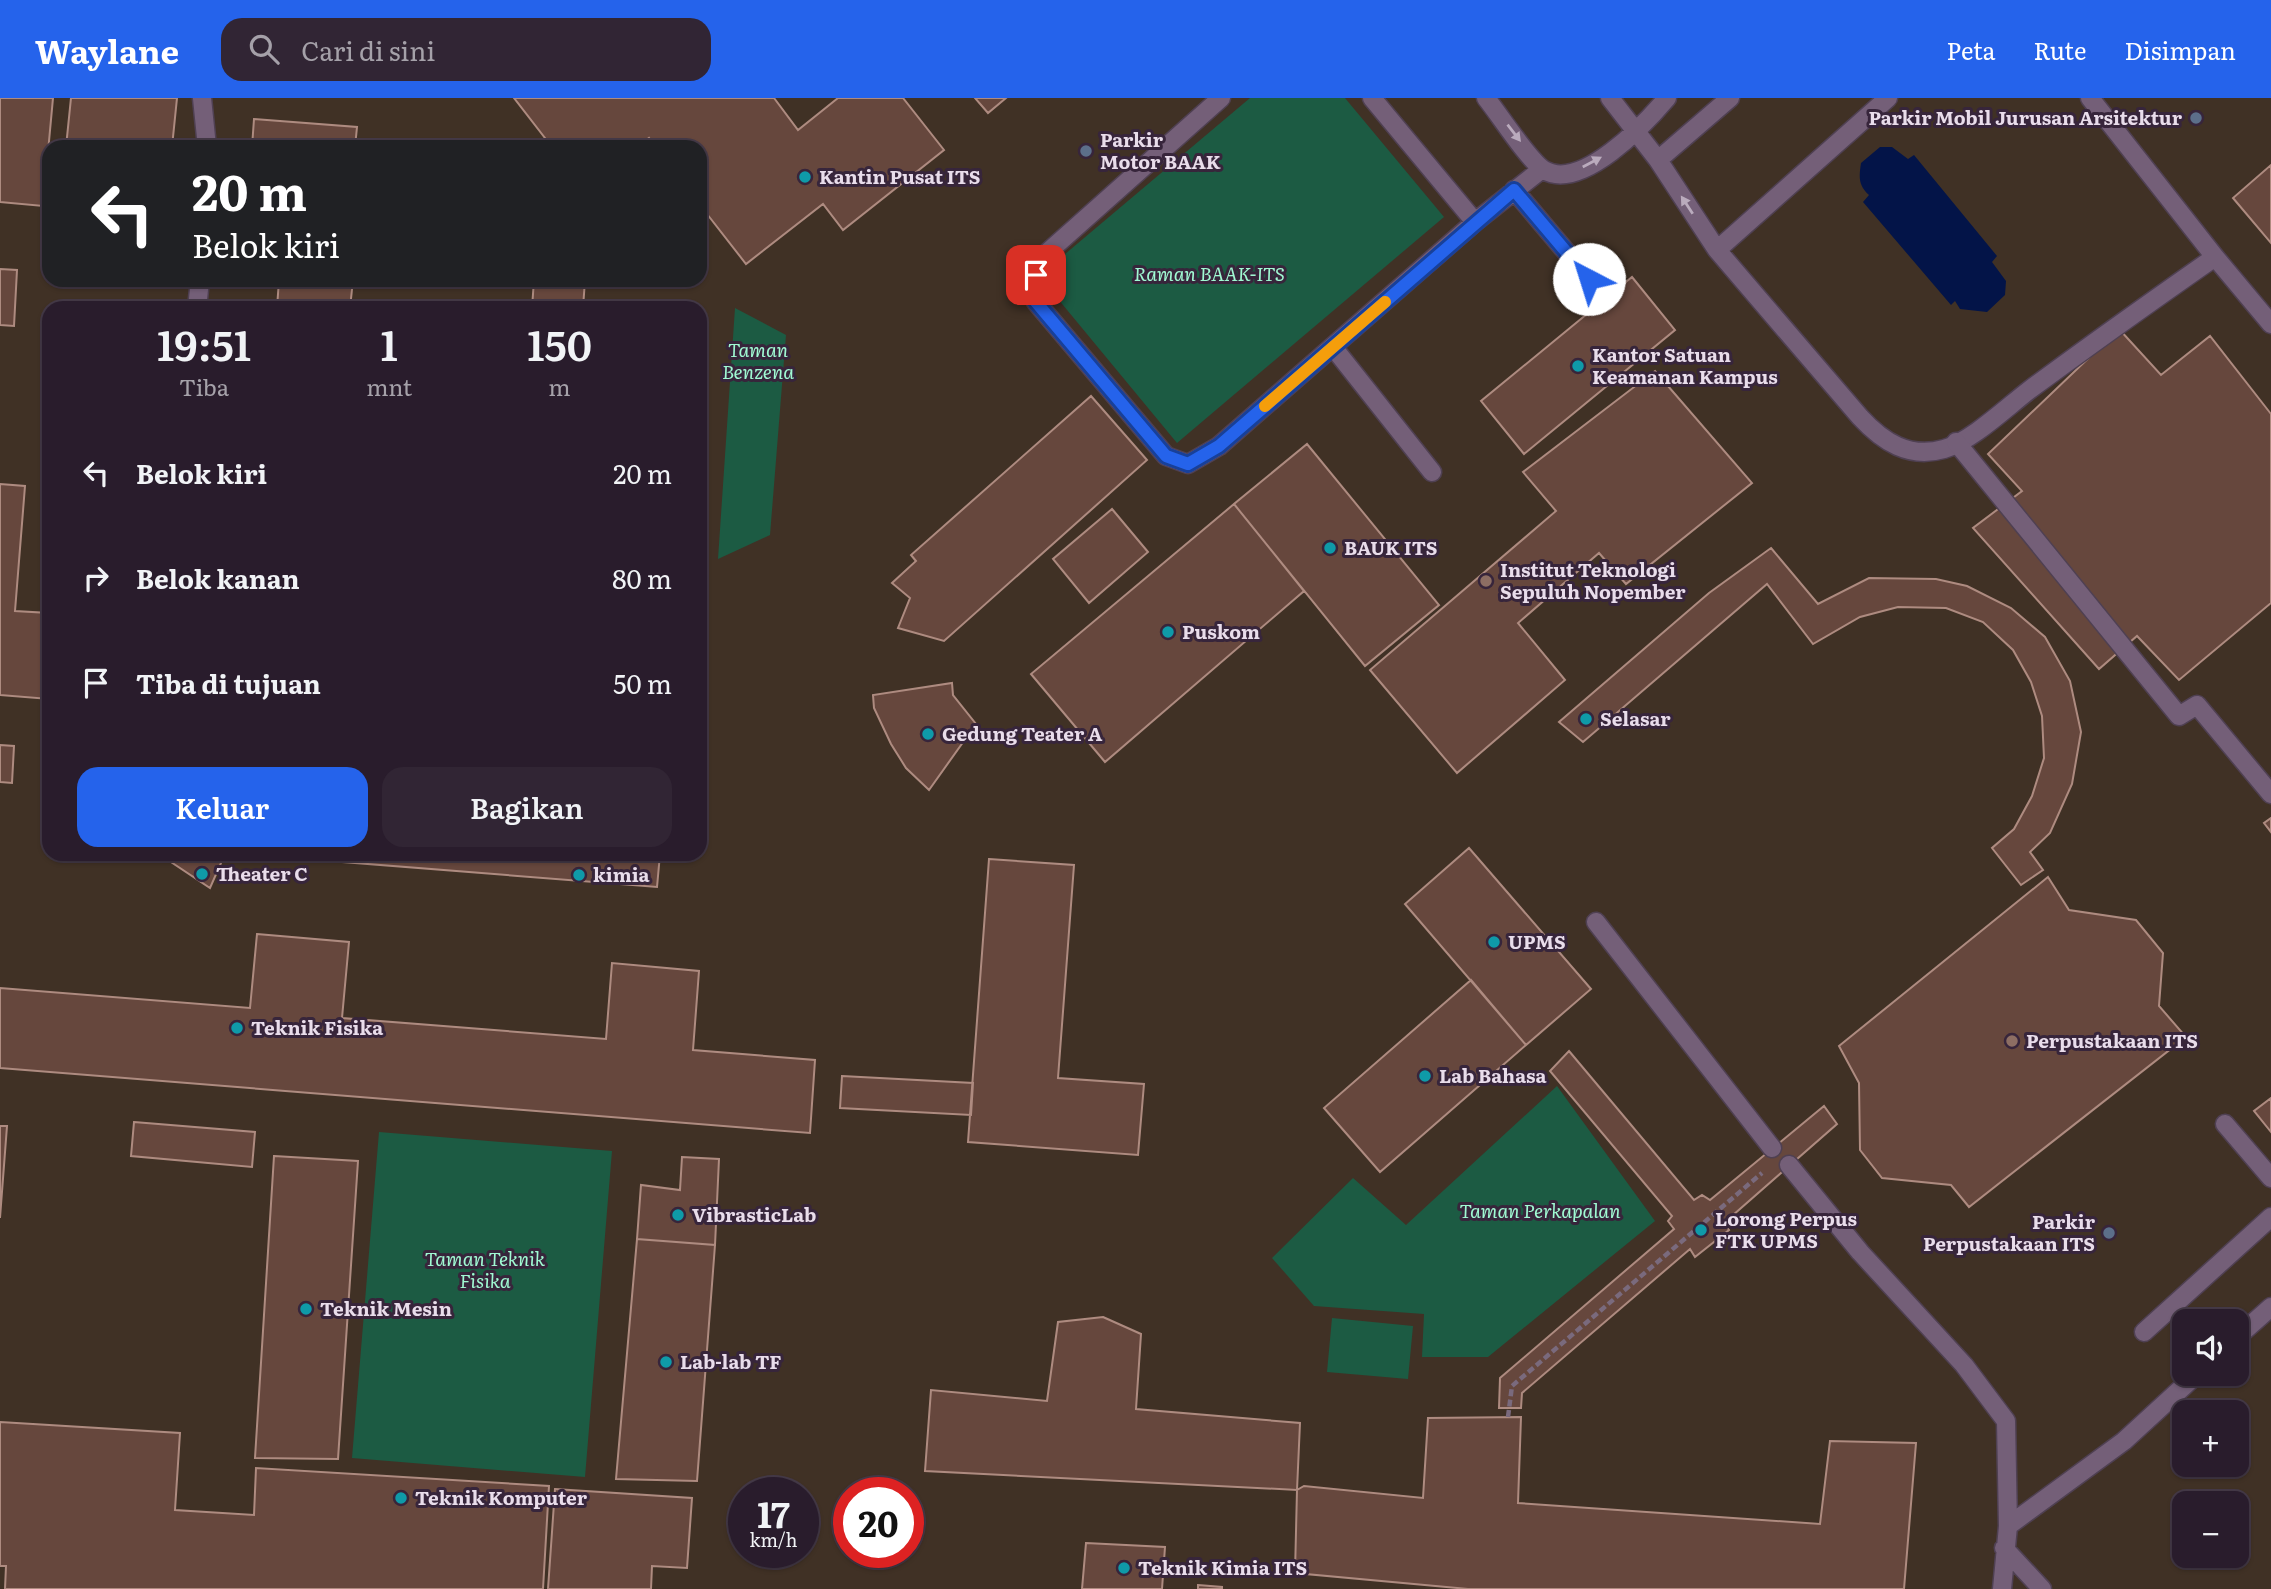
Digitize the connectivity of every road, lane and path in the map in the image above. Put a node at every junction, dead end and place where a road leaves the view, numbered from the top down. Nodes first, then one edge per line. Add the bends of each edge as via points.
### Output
1 (202, 98) edge
2 (1221, 98) edge
3 (1372, 98) edge
4 (1486, 98) edge
5 (1610, 98) edge
6 (1667, 98) edge
7 (1730, 98) edge
8 (1888, 98) edge
9 (2090, 98) edge
10 (1637, 133) junction
11 (206, 140) edge
12 (1658, 160) junction
13 (1542, 169) junction
14 (1514, 190) junction
15 (1475, 222) junction
16 (1717, 250) junction
17 (2215, 257) junction
18 (1589, 279) dead end
19 (2271, 324) edge
20 (1333, 347) junction
21 (1956, 442) junction
22 (1432, 472) dead end
23 (2271, 794) edge
24 (1597, 922) dead end
25 (2225, 1124) dead end
26 (1772, 1157) joint
27 (1789, 1166) dead end
28 (2271, 1178) edge
29 (2271, 1217) edge
30 (2271, 1307) edge
31 (2249, 1326) edge
32 (2144, 1332) dead end
33 (2184, 1386) edge
34 (1508, 1417) dead end
35 (2008, 1526) junction
36 (2004, 1548) junction
37 (2001, 1589) edge
38 (2042, 1589) edge

1 - 11 street
2 - 20 street via 1048,252 1036,275 1036,302 1166,456 1188,464 1219,446
3 - 15 street
4 -> 13 street
5 - 10 street
6 - 10 street
7 - 12 street
8 - 16 street
9 - 17 street
10 - 12 street
13 -> 10 street via 1569,174
16 -> 12 street
13 - 14 street
14 - 15 street
14 - 18 street
15 - 20 street
16 - 21 street via 1876,435 1903,451 1945,449
17 - 19 street
17 - 21 street
20 - 22 street
21 - 23 street via 2179,716 2197,705
24 - 26 street
25 - 28 street
26 - 34 path via 1512,1386
27 - 35 street via 1964,1365 2006,1421
29 - 32 street
30 - 31 street
33 - 35 street via 2124,1440
35 - 36 street
36 - 37 street
36 - 38 street

